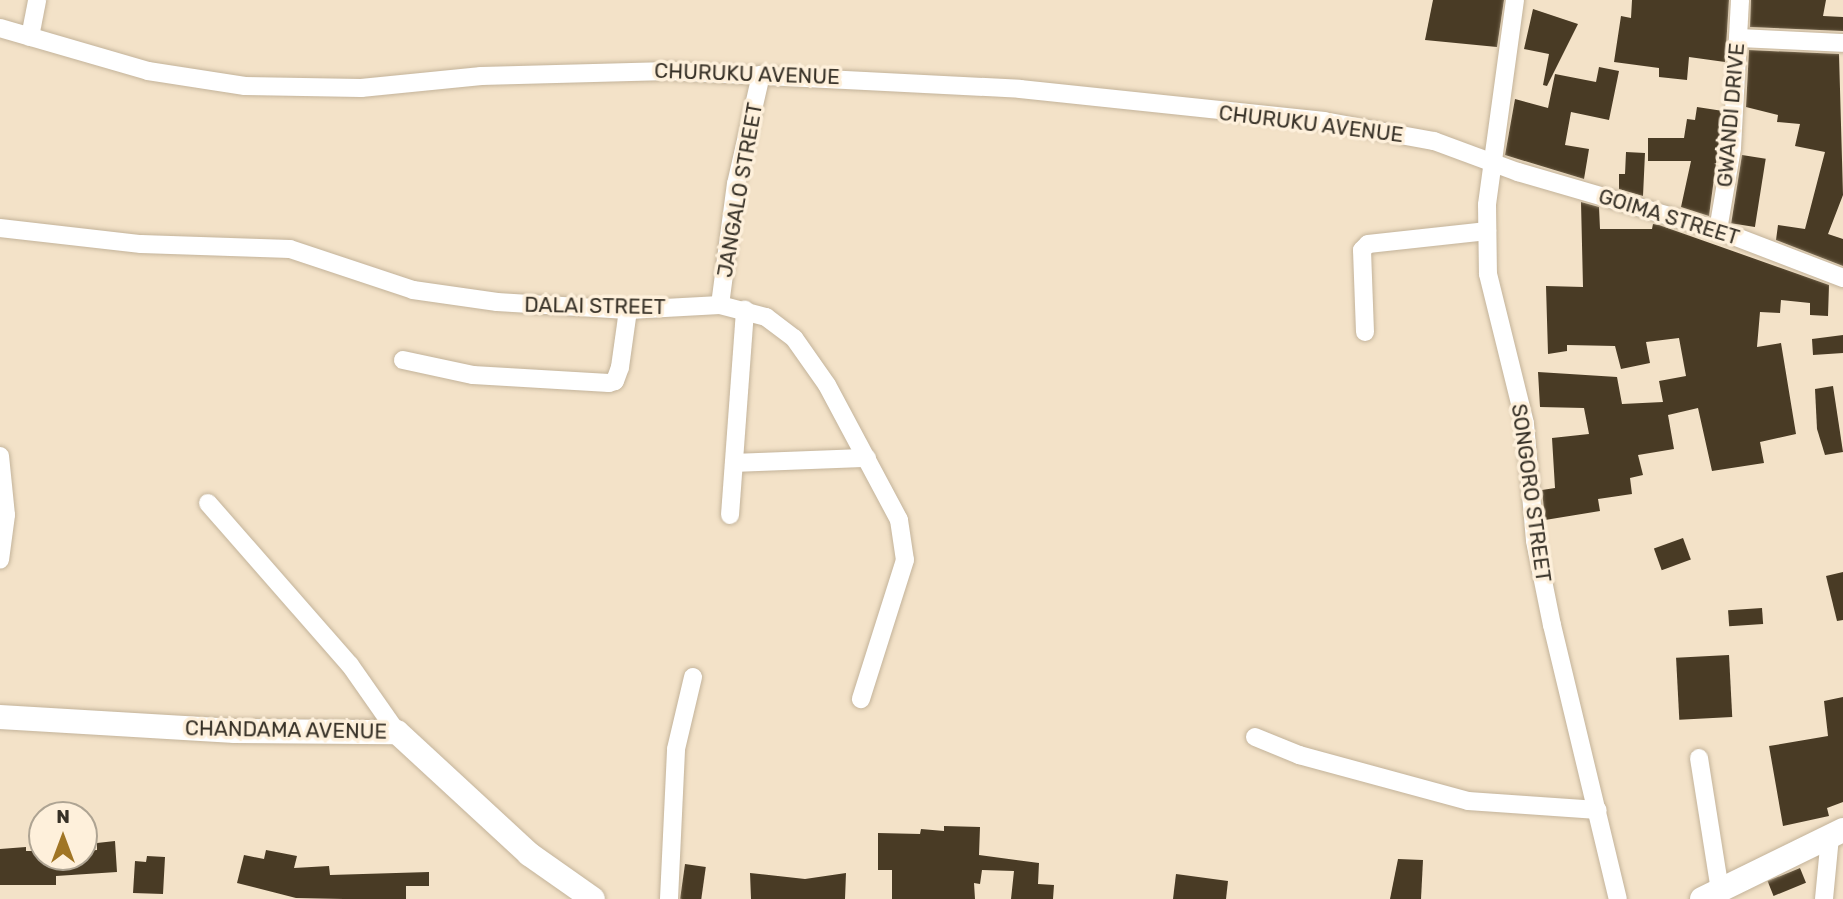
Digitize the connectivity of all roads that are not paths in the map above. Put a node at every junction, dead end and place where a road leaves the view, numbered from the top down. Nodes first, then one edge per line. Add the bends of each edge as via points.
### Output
1 (37, 0) edge
2 (1515, 0) edge
3 (1740, 0) edge
4 (0, 28) edge
5 (30, 37) junction
6 (1738, 38) junction
7 (1843, 43) edge
8 (761, 75) junction
9 (1494, 163) junction
10 (0, 228) edge
11 (1718, 230) junction
12 (1487, 231) junction
13 (1843, 278) edge
14 (720, 305) junction
15 (628, 310) junction
16 (744, 310) junction
17 (1365, 332) dead end
18 (403, 360) dead end
19 (0, 456) edge
20 (867, 458) junction
21 (735, 463) junction
22 (208, 503) dead end
23 (730, 515) dead end
24 (0, 560) edge
25 (693, 677) dead end
26 (861, 699) dead end
27 (0, 717) edge
28 (397, 732) junction
29 (1255, 737) dead end
30 (1699, 758) dead end
31 (1598, 810) junction
32 (1837, 834) edge
33 (1711, 895) edge
34 (593, 899) edge
35 (669, 899) edge
36 (1618, 899) edge
37 (1824, 899) edge

1 - 5 street
2 - 9 street, SONGORO STREET
3 - 6 street, GWANDI DRIVE
4 - 5 street, CHURUKU AVENUE
5 - 8 street, CHURUKU AVENUE via 148,71 244,86 361,88 481,76 613,71
6 - 7 street
6 - 11 street, GWANDI DRIVE via 1732,148
8 - 9 street, CHURUKU AVENUE via 1020,89 1324,121 1402,133
8 - 14 street, JANGALO STREET via 737,184
9 - 11 street, GOIMA STREET
9 - 12 street, SONGORO STREET
10 - 15 street, DALAI STREET via 141,244 290,249 413,290 567,309
11 - 13 street, GOIMA STREET
12 - 17 street via 1368,244 1363,250
12 - 31 street, SONGORO STREET via 1493,299 1524,424 1536,551
14 - 15 street, DALAI STREET
14 - 16 street, DALAI STREET
15 - 18 street via 620,367 615,381 609,383 473,374
16 - 20 street, DALAI STREET via 766,317 794,338 827,385
16 - 21 street
19 - 24 street via 6,515
20 - 21 street
20 - 26 street, DALAI STREET via 899,520 905,560
21 - 23 street
22 - 28 street via 350,665
25 - 35 street via 676,748
27 - 28 street, CHANDAMA AVENUE via 235,731
28 - 34 street, CHANDAMA AVENUE via 530,854
29 - 31 street via 1378,779 1468,801
30 - 33 street
31 - 36 street, SONGORO STREET
32 - 33 street
32 - 37 street

